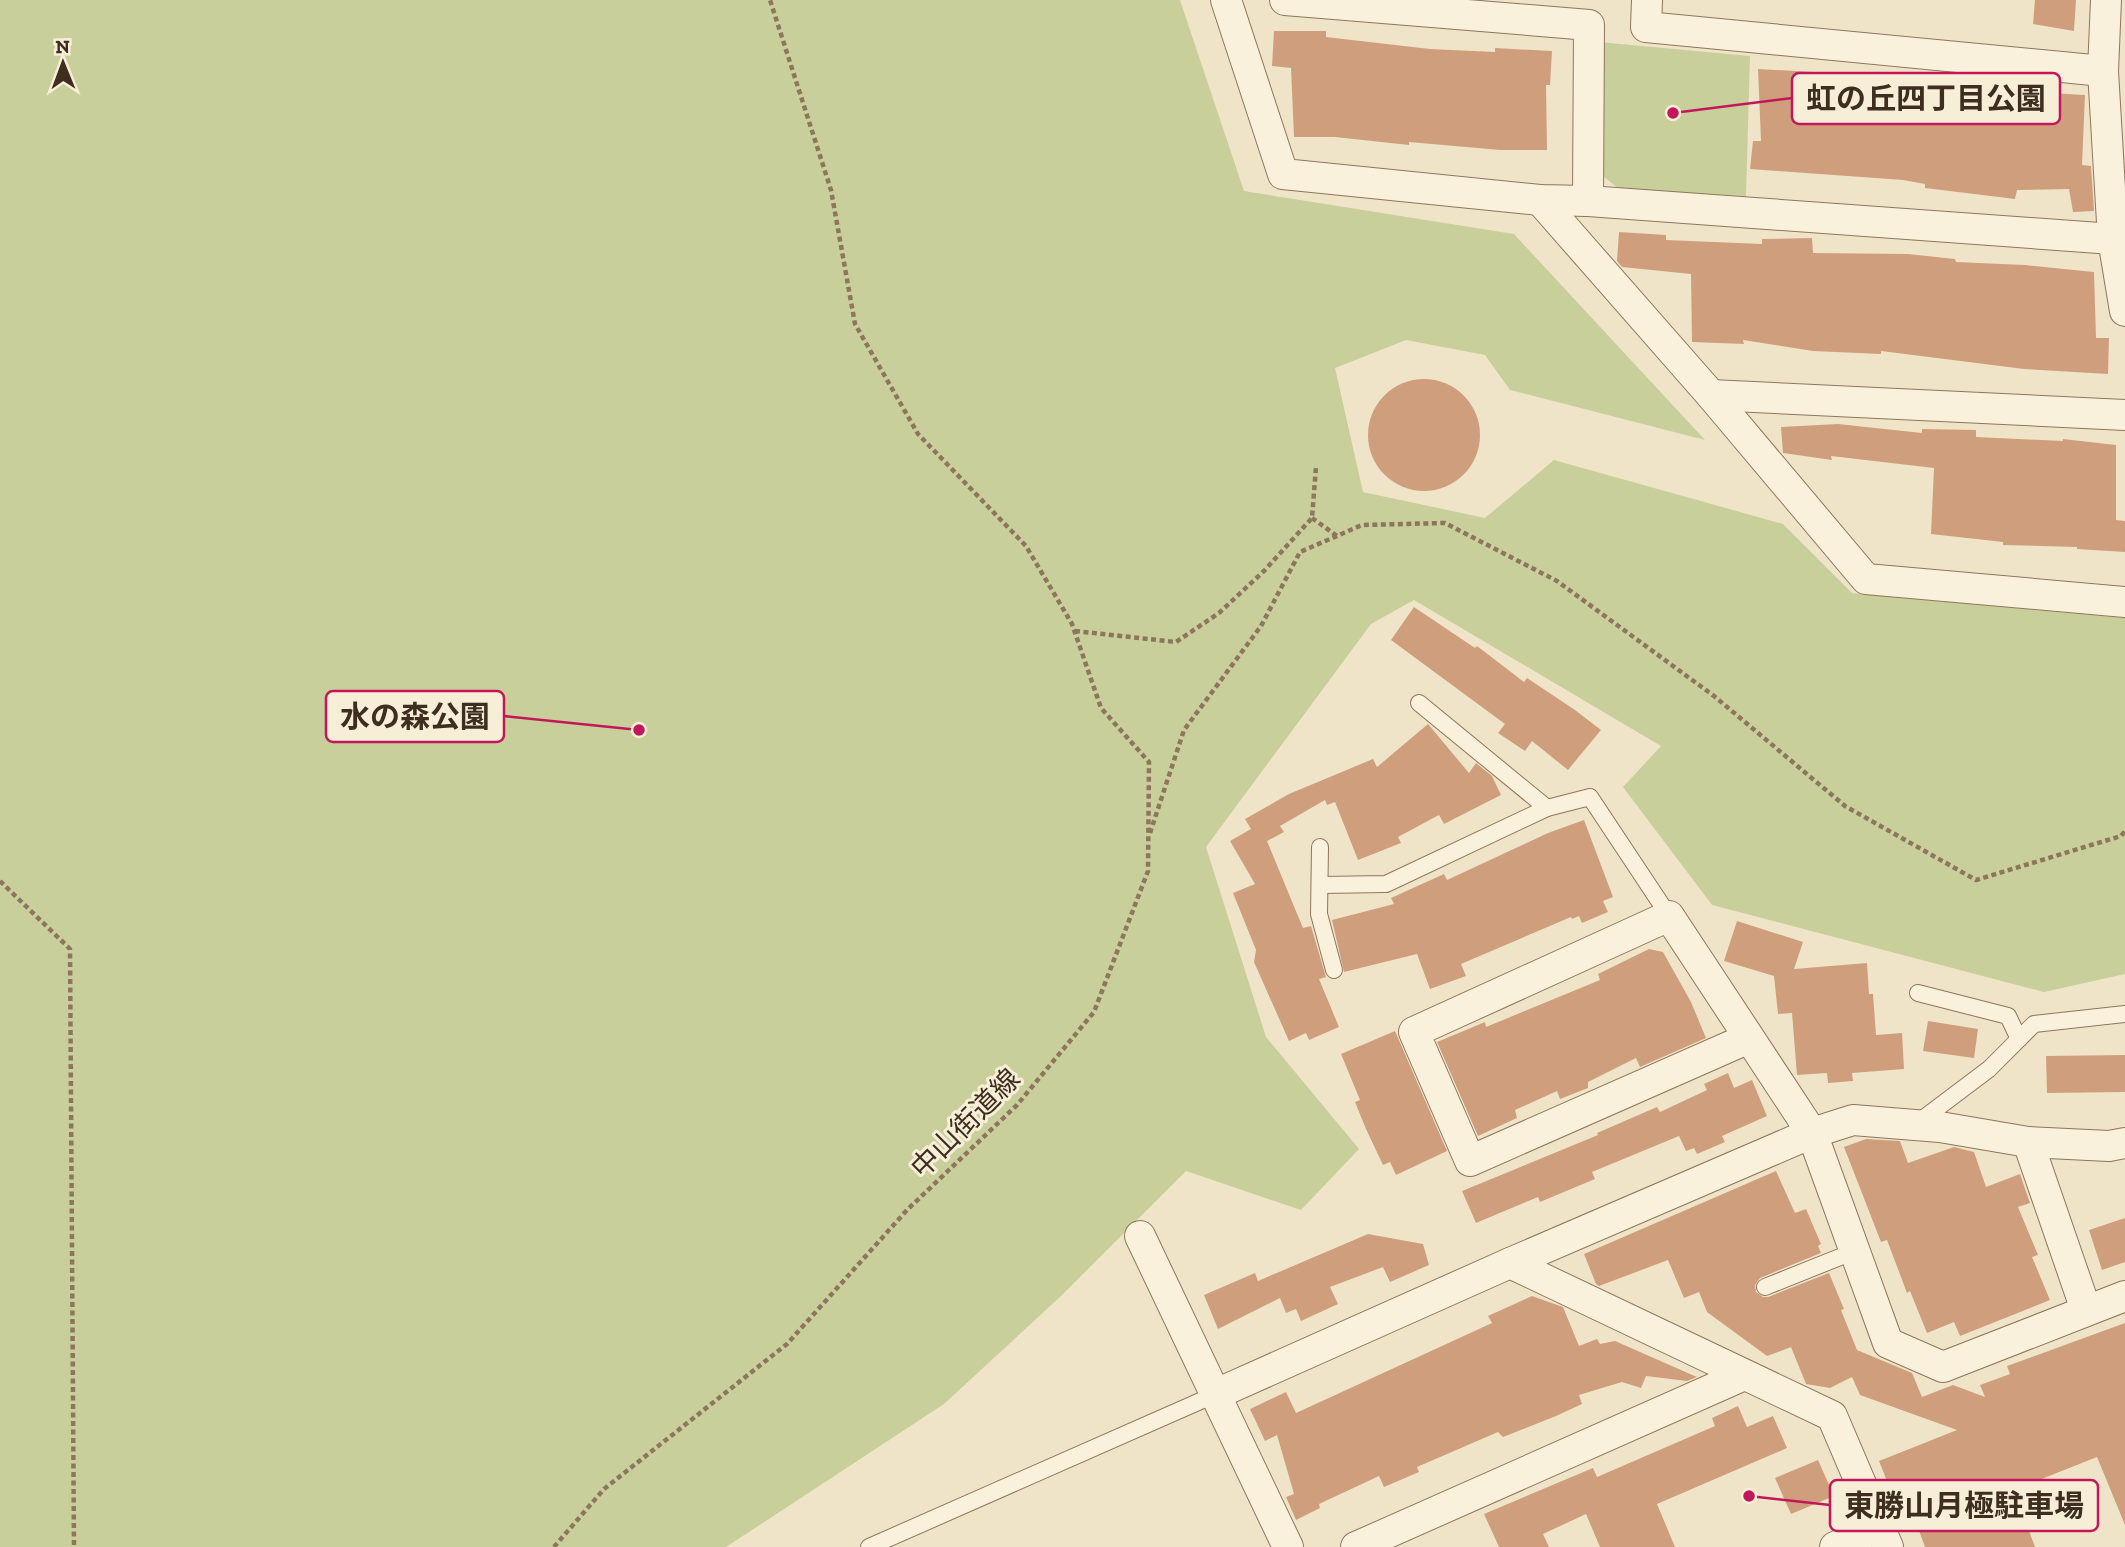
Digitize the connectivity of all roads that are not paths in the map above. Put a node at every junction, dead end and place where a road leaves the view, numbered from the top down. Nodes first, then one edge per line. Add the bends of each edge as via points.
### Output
1 (1226, 0) edge
2 (1285, 0) edge
3 (1647, 0) edge
4 (2106, 0) edge
5 (2103, 71) junction
6 (1541, 200) junction
7 (1588, 201) junction
8 (2113, 239) junction
9 (2125, 312) edge
10 (1711, 395) junction
11 (2125, 415) edge
12 (2125, 602) edge
13 (1419, 703) dead end
14 (1546, 808) junction
15 (1320, 847) dead end
16 (1321, 885) junction
17 (1669, 916) junction
18 (1334, 970) dead end
19 (1918, 993) dead end
20 (2125, 1014) edge
21 (1749, 1038) junction
22 (2019, 1039) junction
23 (1914, 1125) junction
24 (1812, 1133) junction
25 (2028, 1142) junction
26 (2125, 1143) edge
27 (1140, 1236) dead end
28 (1855, 1251) junction
29 (1510, 1264) junction
30 (1765, 1287) dead end
31 (2125, 1296) edge
32 (2086, 1310) junction
33 (1744, 1375) junction
34 (1214, 1395) junction
35 (1884, 1537) edge
36 (869, 1547) edge
37 (1288, 1547) edge
38 (1356, 1547) edge
39 (1835, 1547) edge

1 - 6 street via 1283,174
2 - 7 street via 1589,25
3 - 5 street via 1646,27
4 - 5 street
5 - 8 street
6 - 7 street
6 - 10 street
7 - 8 street
8 - 9 street
10 - 11 street
10 - 12 street via 1866,579
13 - 14 lane
14 - 16 lane via 1386,884
14 - 17 lane via 1590,797
15 - 16 lane
16 - 18 lane via 1319,914
17 - 21 street
17 - 21 street via 1414,1032 1471,1161
19 - 22 lane via 2008,1016
20 - 22 lane via 2034,1024
21 - 24 street
22 - 23 lane via 1989,1069
23 - 24 street via 1853,1120
23 - 25 street
24 - 28 street
24 - 29 street
25 - 26 street
25 - 32 street
27 - 34 street
28 - 30 lane
28 - 32 street via 1888,1343 1943,1367
29 - 33 street
29 - 34 street
31 - 32 street
33 - 35 street via 1832,1416
33 - 38 street
34 - 36 lane
34 - 37 street
35 - 39 street

